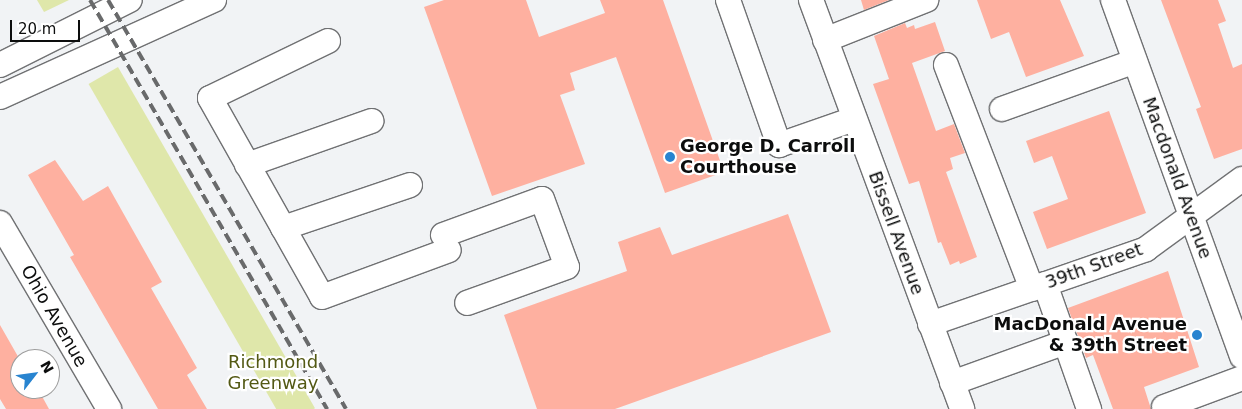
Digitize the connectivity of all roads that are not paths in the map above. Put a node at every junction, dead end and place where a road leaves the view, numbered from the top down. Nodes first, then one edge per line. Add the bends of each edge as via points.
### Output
1 (130, 0) edge
2 (214, 0) edge
3 (728, 0) edge
4 (811, 0) edge
5 (926, 0) edge
6 (1113, 0) edge
7 (825, 40) junction
8 (328, 41) dead end
9 (1135, 61) junction
10 (946, 64) dead end
11 (0, 65) edge
12 (0, 97) edge
13 (1002, 109) dead end
14 (854, 119) junction
15 (371, 121) dead end
16 (247, 165) junction
17 (1242, 179) edge
18 (410, 186) dead end
19 (1191, 218) junction
20 (0, 223) edge
21 (283, 228) junction
22 (1039, 286) junction
23 (467, 302) dead end
24 (930, 324) junction
25 (1066, 342) junction
26 (1242, 356) edge
27 (1242, 378) edge
28 (952, 383) junction
29 (1164, 407) dead end
30 (109, 409) edge
31 (962, 409) edge
32 (1089, 409) edge

1 - 11 street
2 - 12 street
3 - 14 street via 779,145
4 - 7 street, Bissell Avenue
5 - 7 street
6 - 9 street, Macdonald Avenue
7 - 14 street, Bissell Avenue
8 - 16 street via 210,98
9 - 13 street
9 - 19 street, Macdonald Avenue
10 - 22 street
14 - 24 street, Bissell Avenue
15 - 16 street
16 - 21 street
17 - 19 street, 39th Street
18 - 21 street
19 - 22 street, 39th Street via 1146,249
19 - 26 street, Macdonald Avenue
20 - 30 street, Ohio Avenue
21 - 23 street via 322,297 542,199 567,267
22 - 24 street, 39th Street
22 - 25 street
24 - 28 street, Bissell Avenue
25 - 28 street
25 - 32 street
27 - 29 street
28 - 31 street, Bissell Avenue

